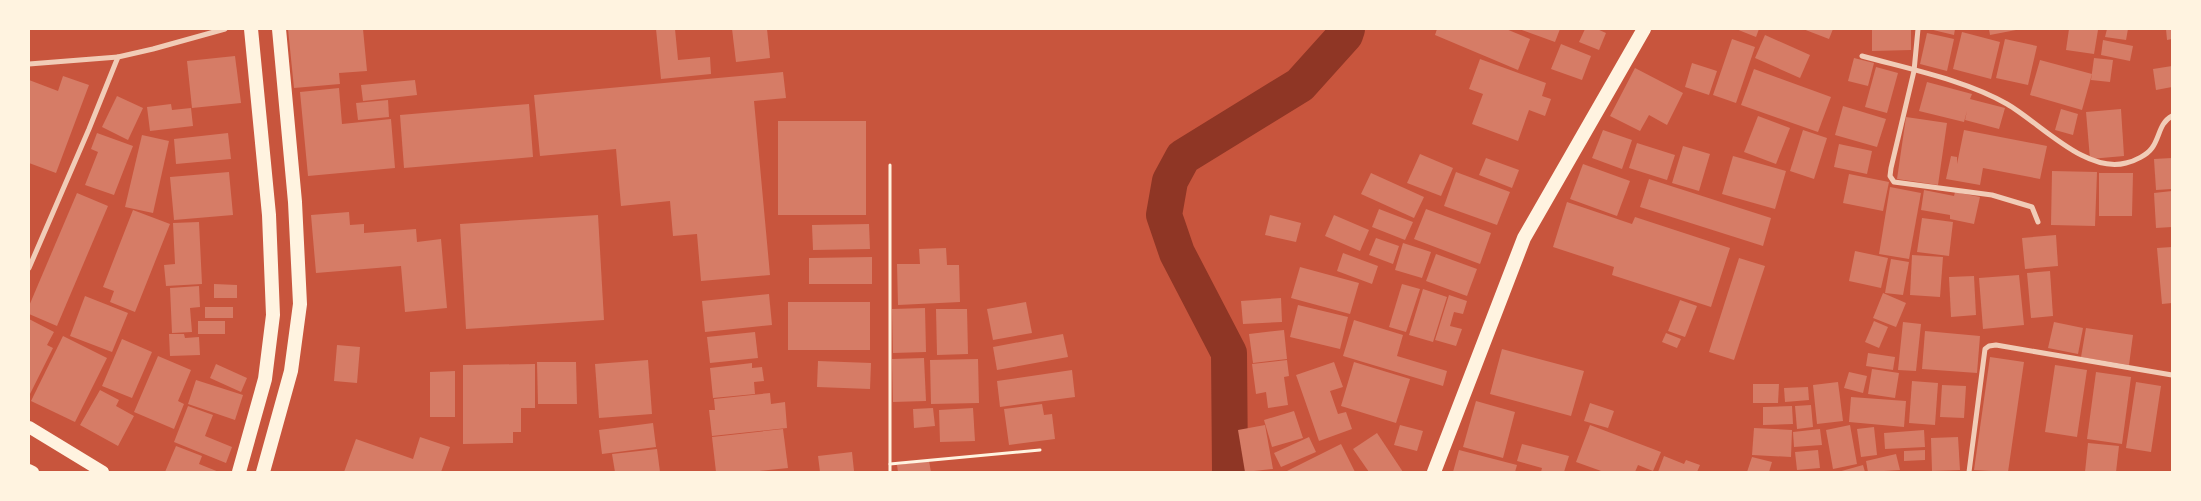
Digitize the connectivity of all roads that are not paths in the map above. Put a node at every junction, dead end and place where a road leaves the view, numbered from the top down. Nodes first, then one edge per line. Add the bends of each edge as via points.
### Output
1 (225, 29) edge
2 (251, 29) edge
3 (279, 29) edge
4 (1644, 29) edge
5 (1918, 29) edge
6 (1862, 56) dead end
7 (118, 57) junction
8 (29, 64) edge
9 (1914, 71) junction
10 (2172, 116) edge
11 (2038, 222) dead end
12 (29, 268) edge
13 (2172, 375) edge
14 (29, 426) edge
15 (29, 470) edge
16 (33, 472) edge
17 (103, 472) edge
18 (239, 472) edge
19 (263, 472) edge
20 (1434, 472) edge
21 (1969, 472) edge

1 - 7 street
2 - 18 highway via 269,215 273,315 265,379
3 - 19 highway via 295,202 300,304 291,371
4 - 20 highway via 1524,238
5 - 9 street
6 - 9 street
7 - 8 street
7 - 12 street
9 - 10 street via 1965,86 2005,103 2059,142 2102,164 2124,164 2152,149 2163,124
9 - 11 street via 1891,168 1892,180 1992,194 2032,207
13 - 21 street via 1989,346 1985,349
14 - 17 main road
15 - 16 main road

